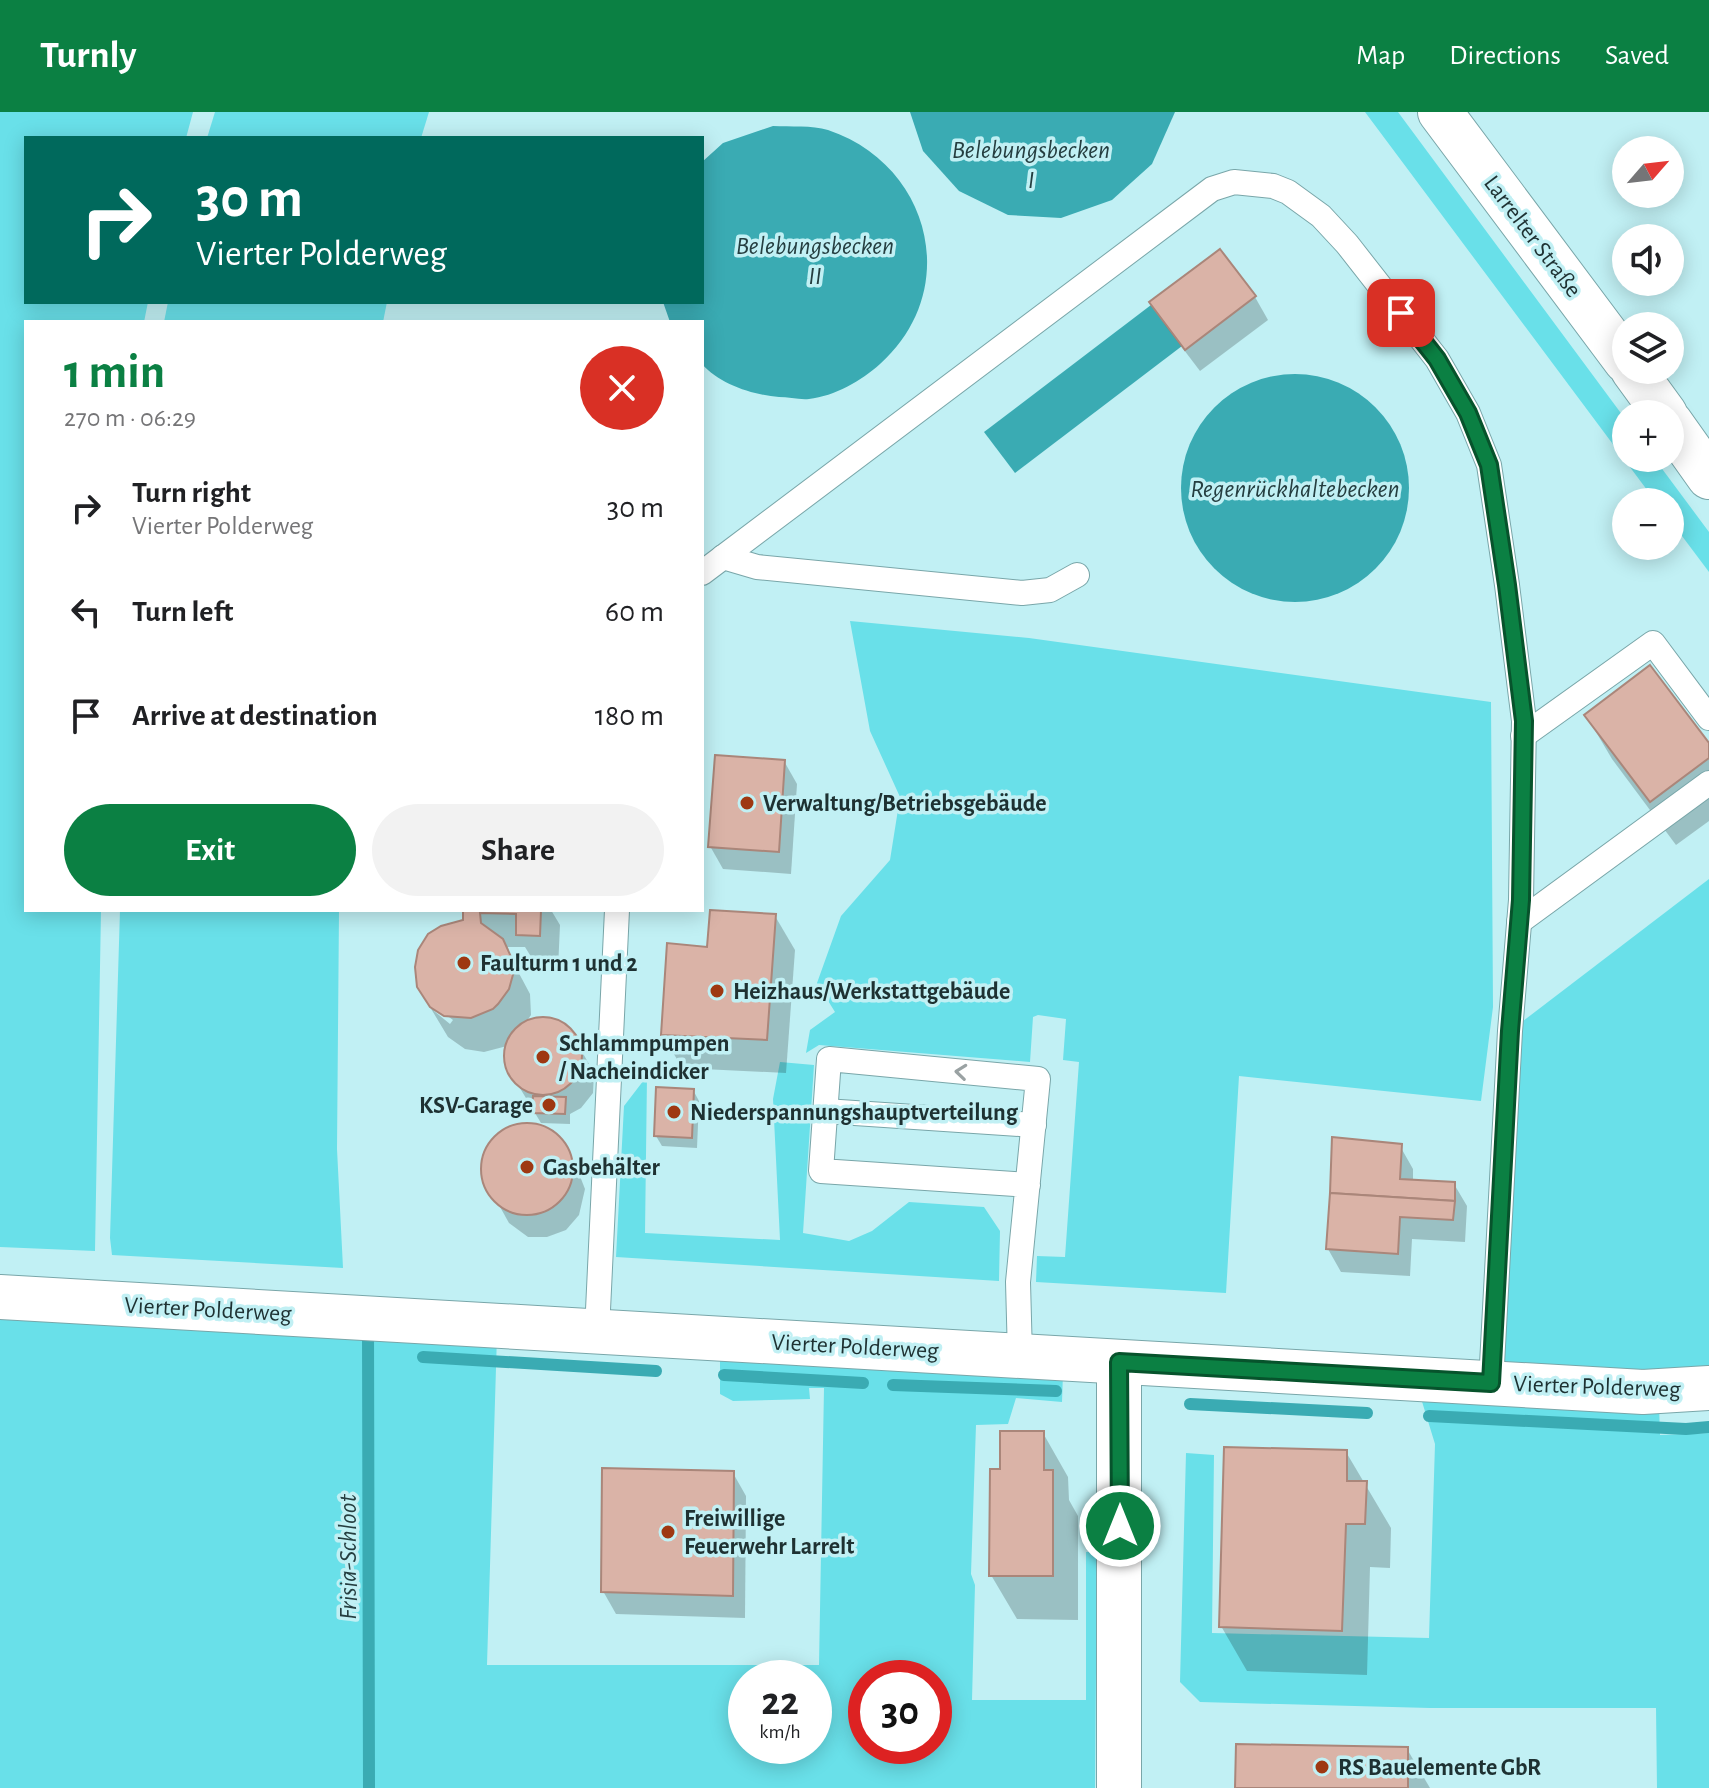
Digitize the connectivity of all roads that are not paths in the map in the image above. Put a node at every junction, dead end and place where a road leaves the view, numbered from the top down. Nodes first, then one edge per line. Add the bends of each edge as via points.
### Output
1 (1440, 112) edge
2 (1612, 342) edge
3 (1684, 439) edge
4 (1705, 464) edge
5 (723, 557) junction
6 (704, 571) edge
7 (1077, 575) dead end
8 (1709, 718) edge
9 (1523, 736) junction
10 (1709, 783) edge
11 (617, 912) edge
12 (1519, 922) junction
13 (825, 1111) junction
14 (1034, 1125) junction
15 (1028, 1185) junction
16 (0, 1297) edge
17 (597, 1331) junction
18 (1020, 1356) junction
19 (1119, 1362) junction
20 (1491, 1383) junction
21 (1709, 1388) edge
22 (1119, 1788) edge

1 - 2 street, Larrelter Straße
3 - 4 street
5 - 6 lane
5 - 7 lane via 757,567 1022,593 1050,590
5 - 9 lane via 1212,189 1234,182 1273,186 1321,216 1347,244 1437,359 1468,413 1489,465
8 - 9 lane via 1653,643
9 - 12 lane
10 - 12 lane
11 - 17 lane
12 - 20 lane
13 - 14 lane
14 -> 13 lane via 1038,1079 829,1059
13 - 15 lane via 821,1171
14 - 15 lane
15 - 18 lane via 1018,1282
16 - 17 street, Vierter Polderweg
17 - 18 street, Vierter Polderweg
18 - 19 street, Vierter Polderweg
19 - 20 street, Vierter Polderweg
19 - 22 street
20 - 21 street, Vierter Polderweg via 1643,1392

